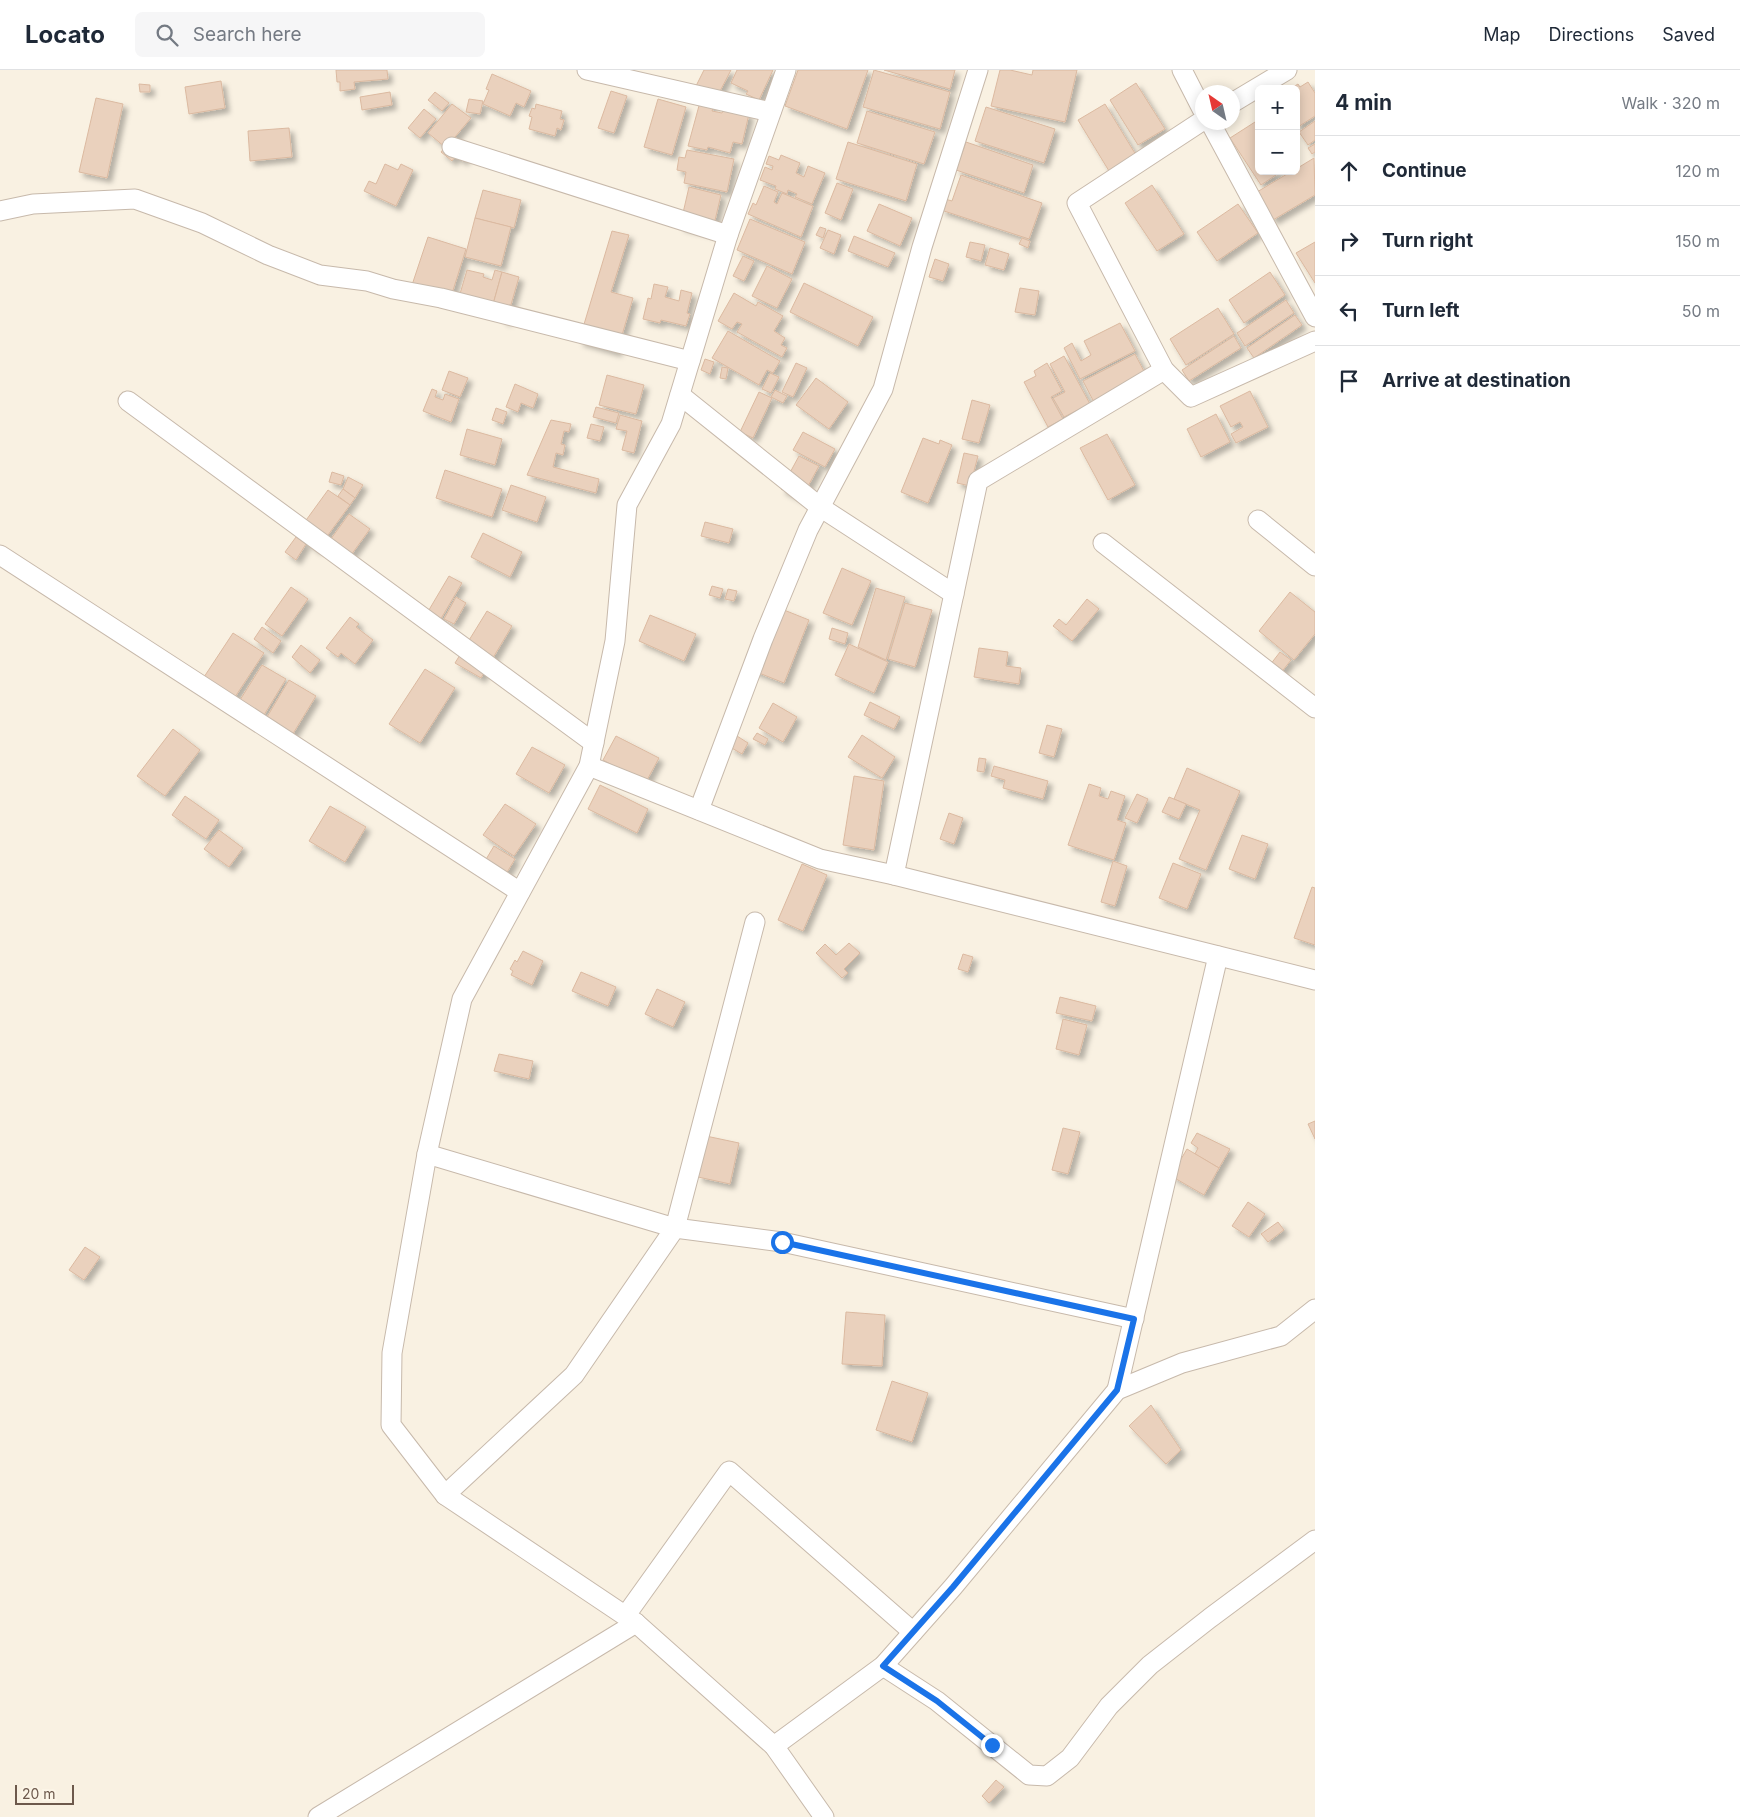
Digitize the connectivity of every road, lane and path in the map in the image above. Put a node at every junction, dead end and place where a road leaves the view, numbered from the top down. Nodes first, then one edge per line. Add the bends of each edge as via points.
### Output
1 (587, 70) edge
2 (786, 70) edge
3 (978, 70) edge
4 (1182, 70) edge
5 (1287, 70) edge
6 (1195, 95) edge
7 (1240, 98) edge
8 (771, 112) junction
9 (1195, 126) edge
10 (1214, 130) edge
11 (452, 147) dead end
12 (0, 211) edge
13 (728, 235) junction
14 (1315, 317) edge
15 (1315, 341) edge
16 (690, 361) junction
17 (1164, 370) junction
18 (680, 395) junction
19 (128, 401) dead end
20 (820, 507) junction
21 (1258, 520) dead end
22 (1102, 543) dead end
23 (0, 555) edge
24 (1315, 566) edge
25 (954, 594) junction
26 (1315, 708) edge
27 (594, 743) junction
28 (589, 766) junction
29 (699, 810) junction
30 (894, 876) junction
31 (520, 892) junction
32 (755, 922) dead end
33 (1218, 956) junction
34 (1315, 980) edge
35 (427, 1154) junction
36 (676, 1228) junction
37 (1315, 1309) edge
38 (1134, 1319) junction
39 (1117, 1390) junction
40 (445, 1495) junction
41 (1315, 1540) edge
42 (631, 1619) junction
43 (913, 1632) junction
44 (883, 1666) junction
45 (774, 1746) junction
46 (318, 1817) edge
47 (824, 1817) edge

1 - 8 street
2 - 8 street
3 - 20 street via 922,247 883,389
4 - 6 street
5 - 7 street
8 - 13 street
9 - 17 street via 1077,203
10 - 14 street
11 - 13 street
12 - 16 street via 33,204 135,200 202,223 268,255 320,274 441,298
13 - 16 street
15 - 17 street via 1192,397
16 - 18 street
17 - 25 street via 978,481
18 - 20 street
18 - 27 street via 671,424 626,505 615,641
19 - 27 street
20 - 25 street
20 - 29 street via 763,639
21 - 24 street
22 - 26 street
23 - 31 street
25 - 30 street
27 - 28 street
28 - 29 street
28 - 31 street
29 - 30 street via 820,860
30 - 33 street
31 - 35 street via 462,999
32 - 36 street
33 - 34 street
33 - 38 street
35 - 36 street
35 - 40 street via 392,1353 391,1425
36 - 38 street via 782,1242
36 - 40 street via 574,1375
37 - 39 street via 1281,1336 1182,1364
38 - 39 street
39 - 43 street
40 - 42 street
41 - 44 street via 1150,1665 1108,1706 1070,1758 1047,1776 1029,1774 937,1701
42 - 43 street via 729,1471
42 - 45 street
42 - 46 street
43 - 44 street
44 - 45 street
45 - 47 street

